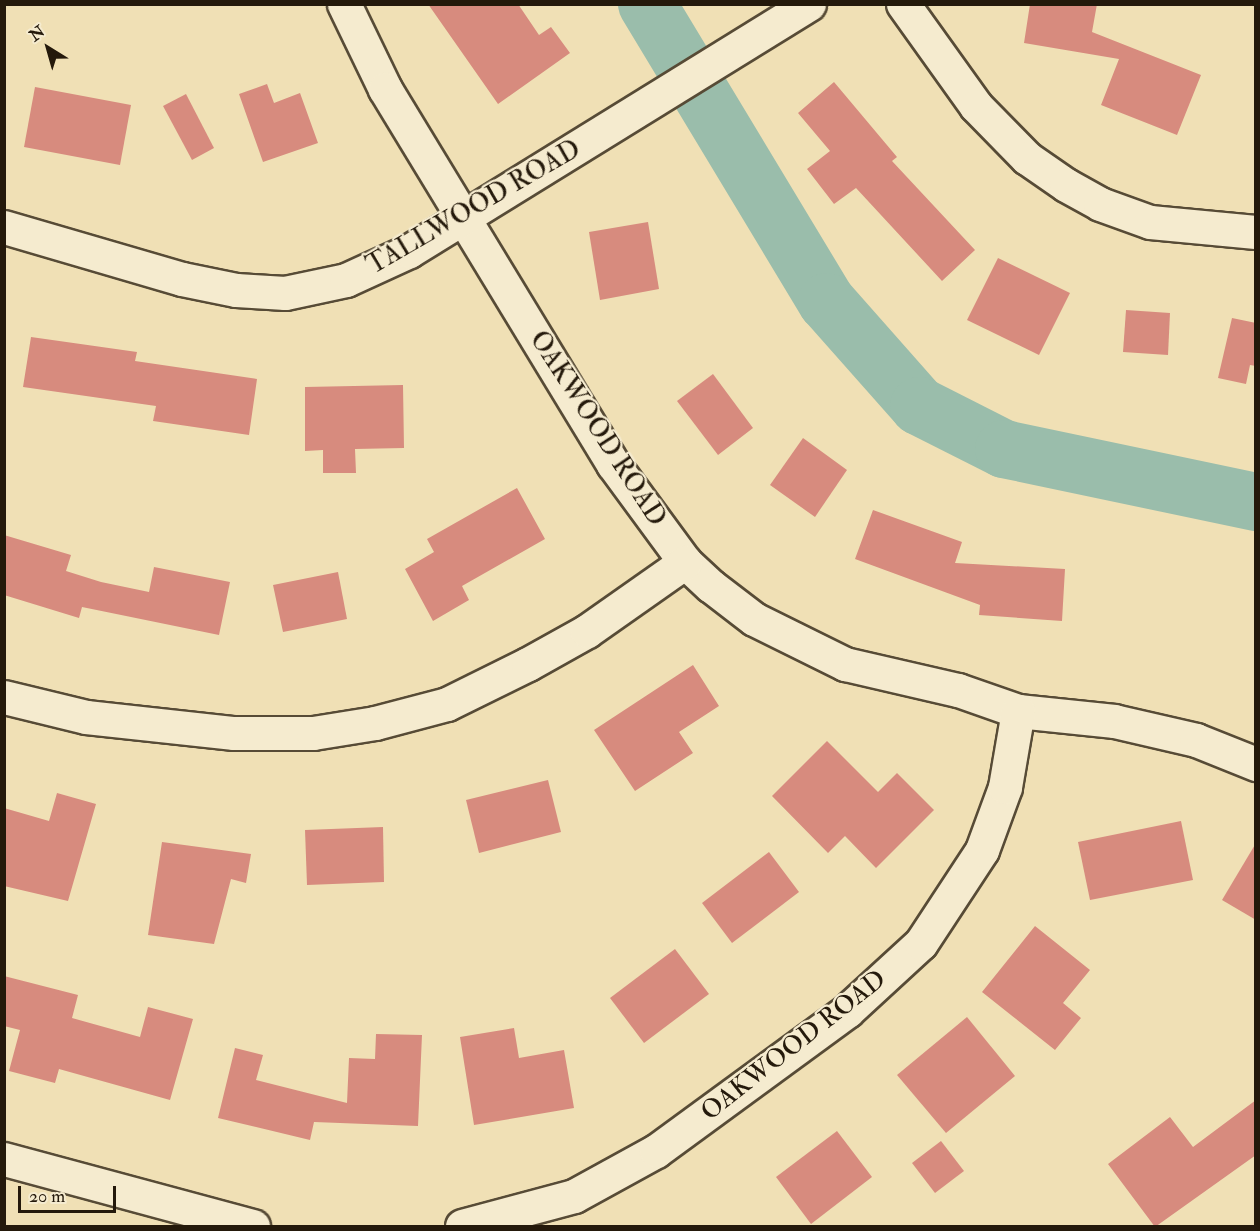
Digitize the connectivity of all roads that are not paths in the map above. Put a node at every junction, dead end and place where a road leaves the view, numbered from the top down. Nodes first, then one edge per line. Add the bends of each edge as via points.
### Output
1 (344, 4) edge
2 (809, 4) edge
3 (903, 4) edge
4 (464, 217) junction
5 (4, 227) edge
6 (1256, 232) edge
7 (685, 562) junction
8 (4, 697) edge
9 (1018, 711) junction
10 (1256, 764) edge
11 (4, 1159) edge
12 (253, 1227) edge
13 (462, 1227) edge

1 - 4 street, OAKWOOD ROAD via 385,89
2 - 4 street, TALLWOOD ROAD
3 - 6 street via 976,106 1027,158 1066,185 1101,204 1150,222
4 - 5 street, TALLWOOD ROAD via 410,251 346,280 285,293 236,290 182,279
4 - 7 street, OAKWOOD ROAD via 613,464
7 - 8 street via 587,631 528,664 447,704 375,723 313,733 234,733 86,717
7 - 9 street, OAKWOOD ROAD via 754,619 810,649 845,664 958,690
9 - 10 street, OAKWOOD ROAD via 1113,721 1196,740
9 - 13 street, OAKWOOD ROAD via 1005,787 982,850 921,943 847,1011 656,1151 574,1196
11 - 12 street

